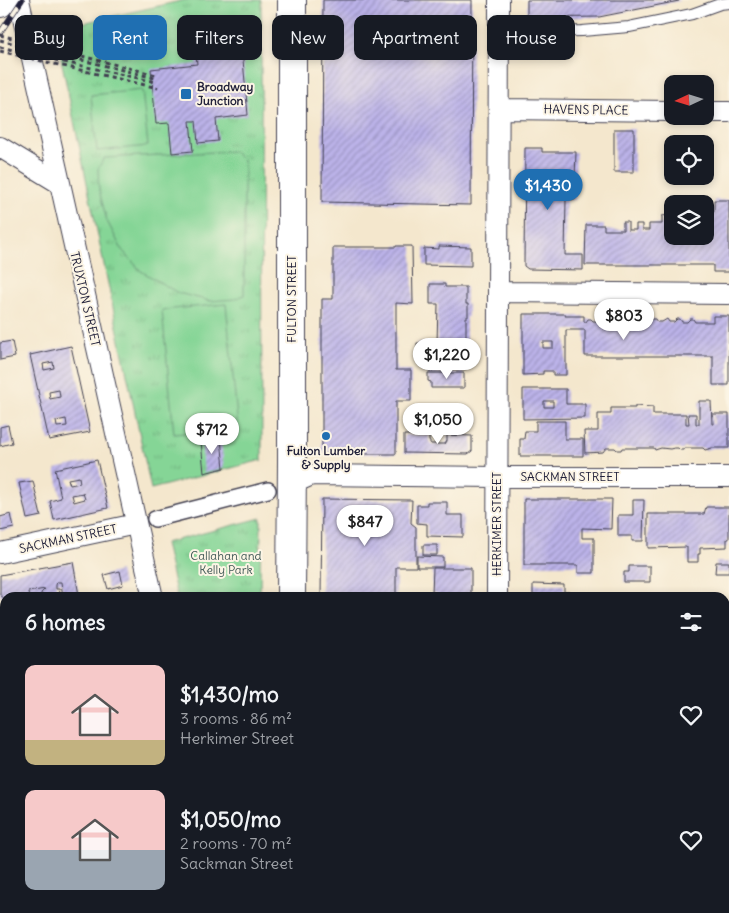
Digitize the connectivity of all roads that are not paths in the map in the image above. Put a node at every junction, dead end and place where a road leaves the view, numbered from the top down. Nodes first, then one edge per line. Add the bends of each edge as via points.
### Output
1 (292, 0) edge
2 (499, 0) edge
3 (6, 1) edge
4 (729, 3) edge
5 (499, 15) edge
6 (575, 31) edge
7 (499, 60) edge
8 (499, 109) junction
9 (664, 111) edge
10 (714, 112) edge
11 (729, 112) edge
12 (0, 147) edge
13 (59, 183) junction
14 (499, 292) junction
15 (729, 294) edge
16 (497, 477) junction
17 (729, 477) edge
18 (280, 487) junction
19 (146, 522) junction
20 (0, 553) edge
21 (152, 592) edge
22 (290, 592) edge
23 (497, 592) edge

1 - 18 main road, FULTON STREET
2 - 5 street, HERKIMER STREET
3 - 13 street, TRUXTON STREET
4 - 6 lane via 629,27
7 - 8 street, HERKIMER STREET
8 - 9 street, HAVENS PLACE
8 - 14 street, HERKIMER STREET
10 - 11 street
12 - 13 street
13 - 19 street, TRUXTON STREET
14 - 15 street
14 - 16 street, HERKIMER STREET
16 - 17 street, SACKMAN STREET
16 - 18 street, SACKMAN STREET via 312,475
16 - 23 street, HERKIMER STREET
18 - 19 street, SACKMAN STREET
18 - 22 main road, FULTON STREET
19 - 20 street, SACKMAN STREET
19 - 21 street, TRUXTON STREET

